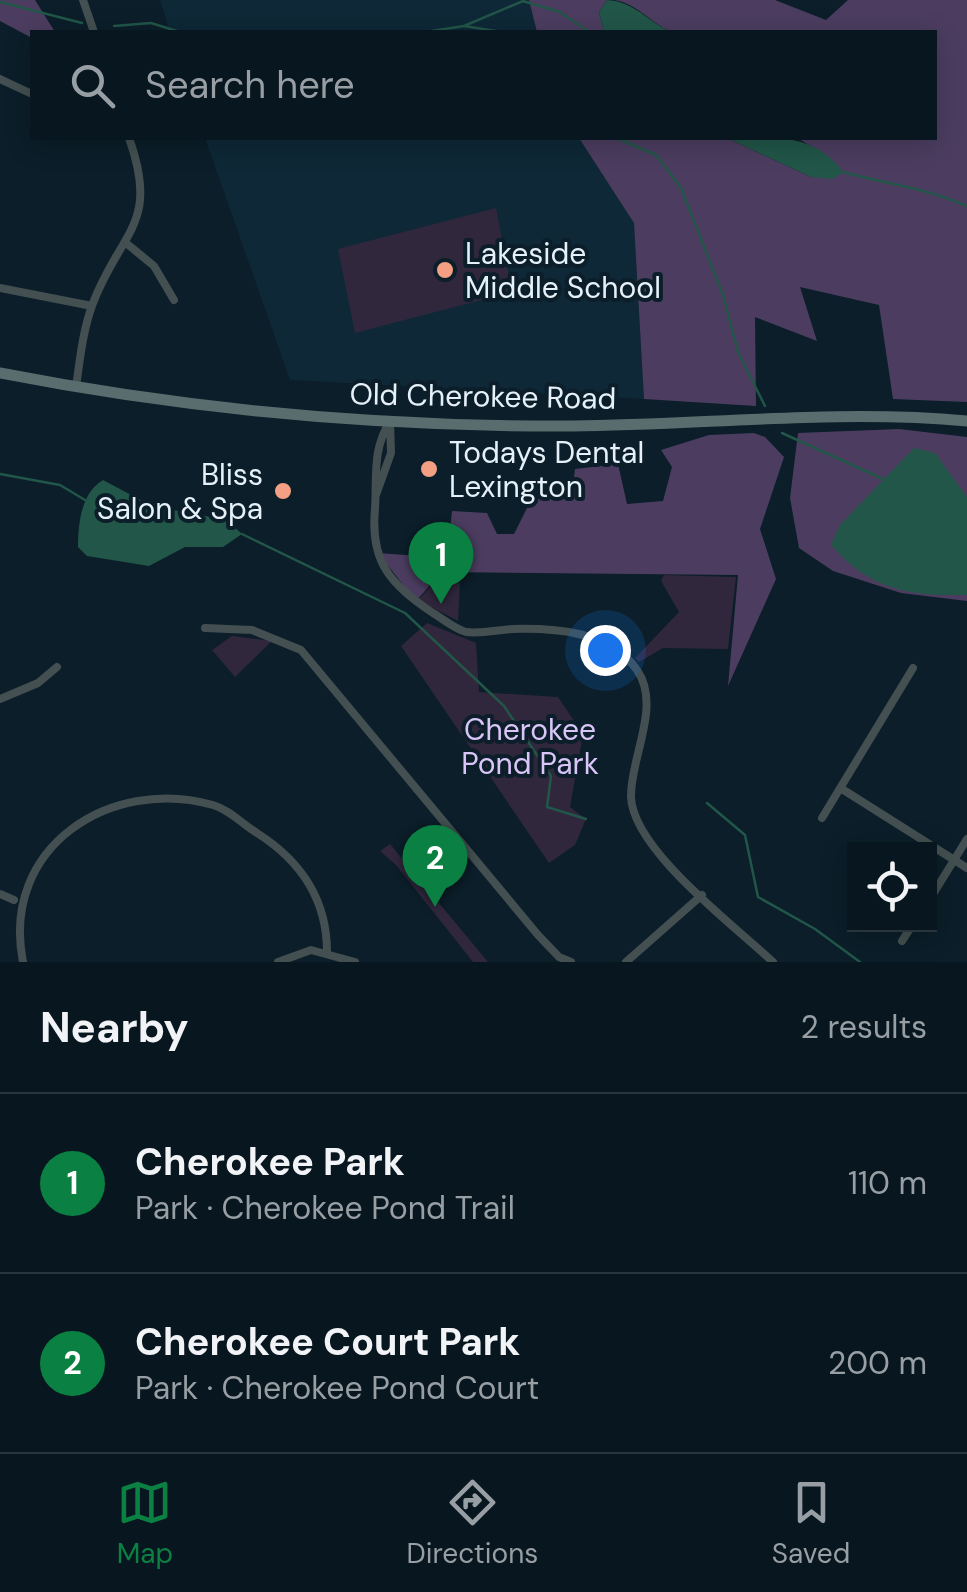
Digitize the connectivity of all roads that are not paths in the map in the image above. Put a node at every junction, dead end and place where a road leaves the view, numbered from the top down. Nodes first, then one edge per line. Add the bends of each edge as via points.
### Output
1 (83, 0) edge
2 (93, 30) edge
3 (0, 79) edge
4 (30, 93) edge
5 (129, 140) edge
6 (126, 243) junction
7 (0, 288) edge
8 (174, 300) dead end
9 (92, 306) junction
10 (0, 373) edge
11 (76, 386) junction
12 (390, 421) junction
13 (967, 421) edge
14 (376, 495) junction
15 (206, 628) dead end
16 (57, 667) dead end
17 (913, 668) dead end
18 (0, 699) edge
19 (842, 788) junction
20 (822, 818) dead end
21 (967, 839) edge
22 (954, 861) junction
23 (967, 868) edge
24 (937, 888) edge
25 (0, 894) edge
26 (702, 895) junction
27 (14, 900) junction
28 (908, 932) edge
29 (902, 941) dead end
30 (327, 952) junction
31 (23, 962) edge
32 (278, 962) edge
33 (355, 962) edge
34 (571, 962) edge
35 (626, 962) edge
36 (773, 962) edge

1 - 2 street
3 - 4 street
5 - 6 street via 142,193
6 - 8 street via 154,266
6 - 9 street
7 - 9 street
9 - 11 street
10 - 11 street, Old Cherokee Road
11 - 12 street, Old Cherokee Road via 191,406
12 - 13 street, Old Cherokee Road
12 - 14 street via 392,453
12 - 14 street via 377,441
14 - 26 street via 372,540 393,584 409,597 466,632 586,634 619,649 640,673 646,711 631,798 661,856
15 - 34 street via 252,630 301,650 538,935
16 - 18 street
17 - 19 street
19 - 20 street
19 - 22 street
21 - 22 street
22 - 23 street
22 - 24 street
25 - 27 street
26 - 35 street
26 - 36 street
27 - 30 street via 36,860 70,825 127,801 176,797 229,811 287,854 323,908
27 - 31 street
28 - 29 street
30 - 32 street via 311,950
30 - 33 street

